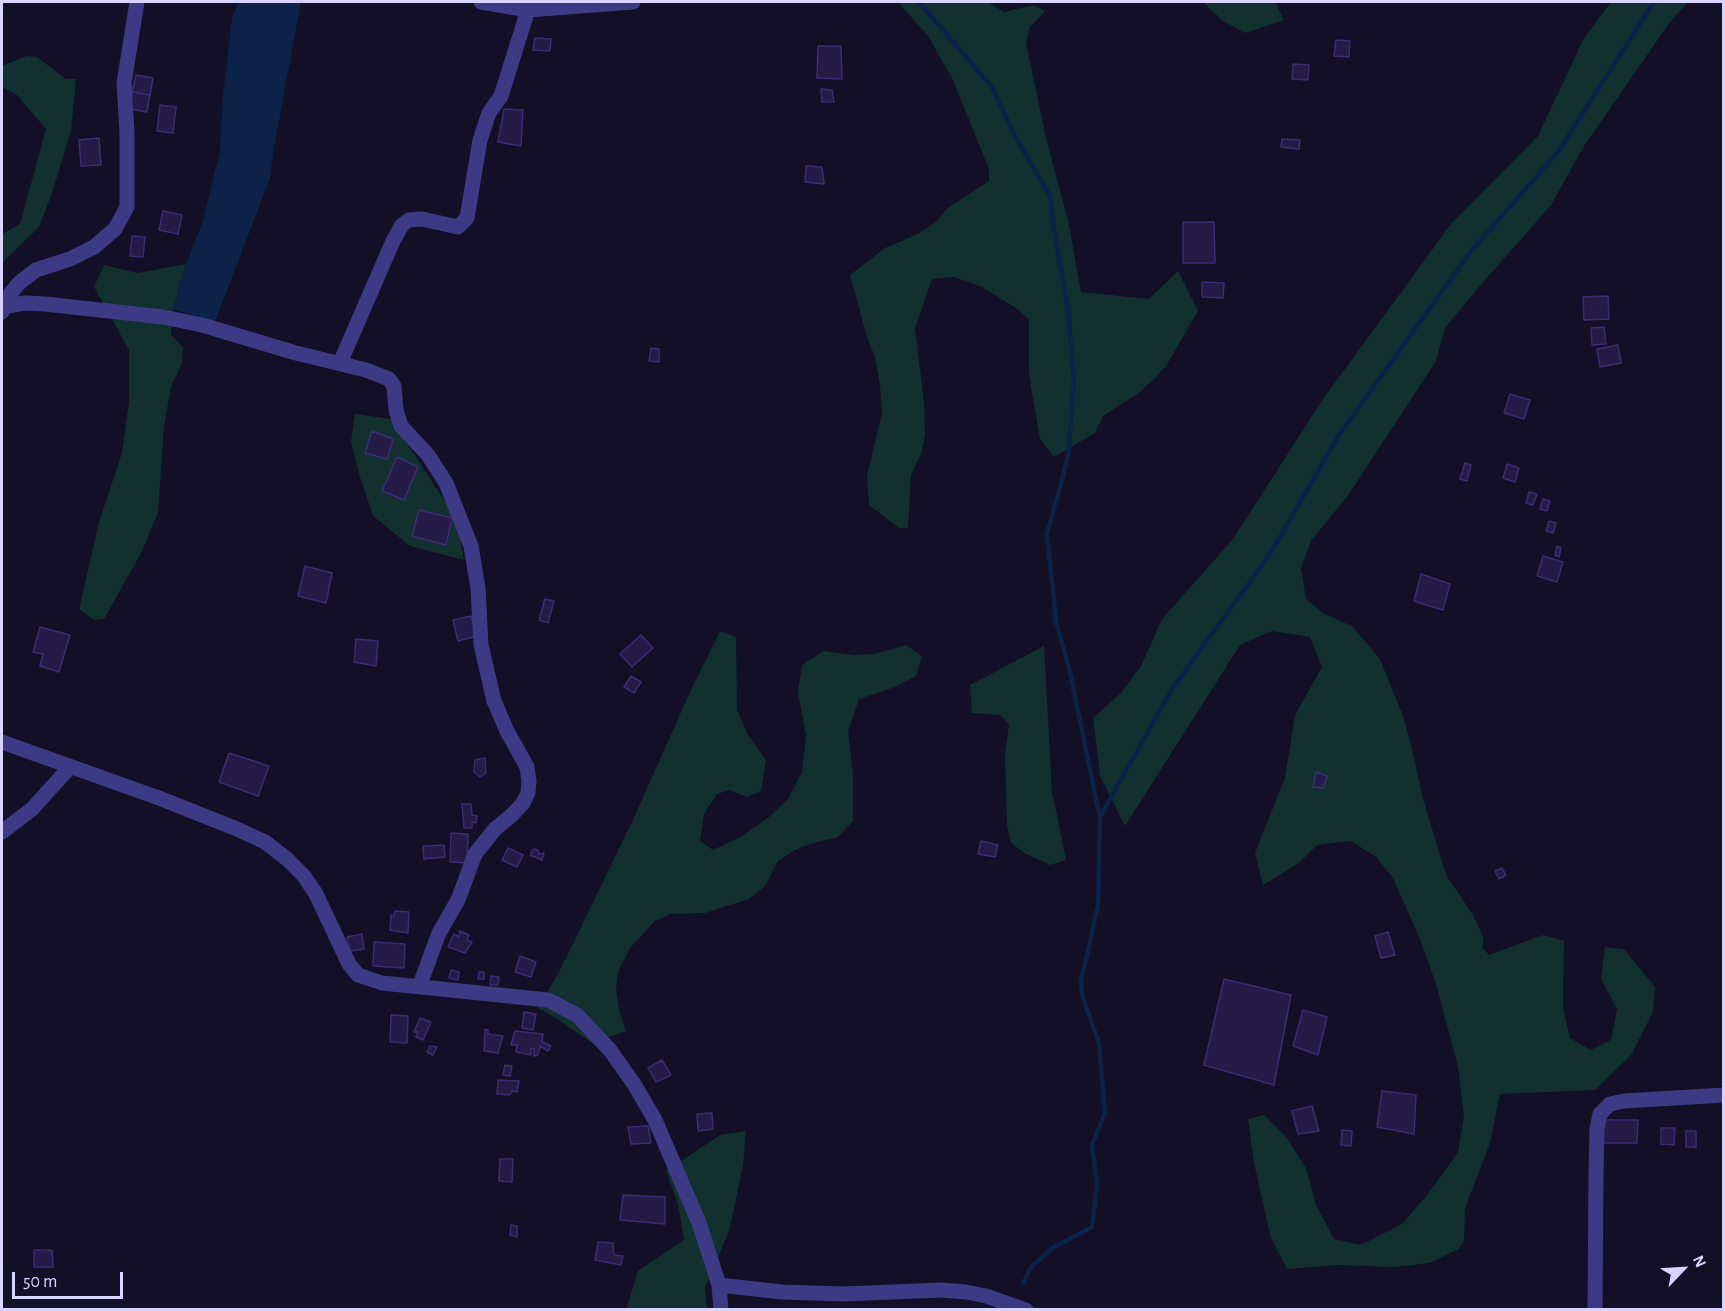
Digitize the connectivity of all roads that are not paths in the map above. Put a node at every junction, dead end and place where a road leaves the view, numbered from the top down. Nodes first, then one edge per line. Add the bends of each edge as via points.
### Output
1 (137, 2) edge
2 (481, 2) edge
3 (633, 2) edge
4 (528, 10) junction
5 (2, 309) edge
6 (340, 363) junction
7 (2, 742) edge
8 (70, 767) junction
9 (2, 832) edge
10 (419, 987) junction
11 (1724, 1095) edge
12 (719, 1285) junction
13 (721, 1310) edge
14 (1026, 1310) edge
15 (1595, 1310) edge

1 - 5 street via 124,82 127,207 115,229 94,247 36,270 19,283
2 - 4 street
3 - 4 street
4 - 6 street via 501,96 489,113 480,140 467,218 458,226 422,219 402,225
5 - 6 street via 25,303 163,317
6 - 10 street via 389,380 394,386 401,426 428,455 446,483 471,546 481,645 494,702 527,768 529,781 523,803 475,854
7 - 8 street
8 - 9 street via 32,808
8 - 10 street via 159,798 265,843 304,876 357,975 381,983
10 - 12 street via 548,1000 576,1016 610,1050 655,1120 699,1223
11 - 15 street via 1624,1101 1610,1104 1600,1114
12 - 13 street
12 - 14 street via 844,1294 966,1292

